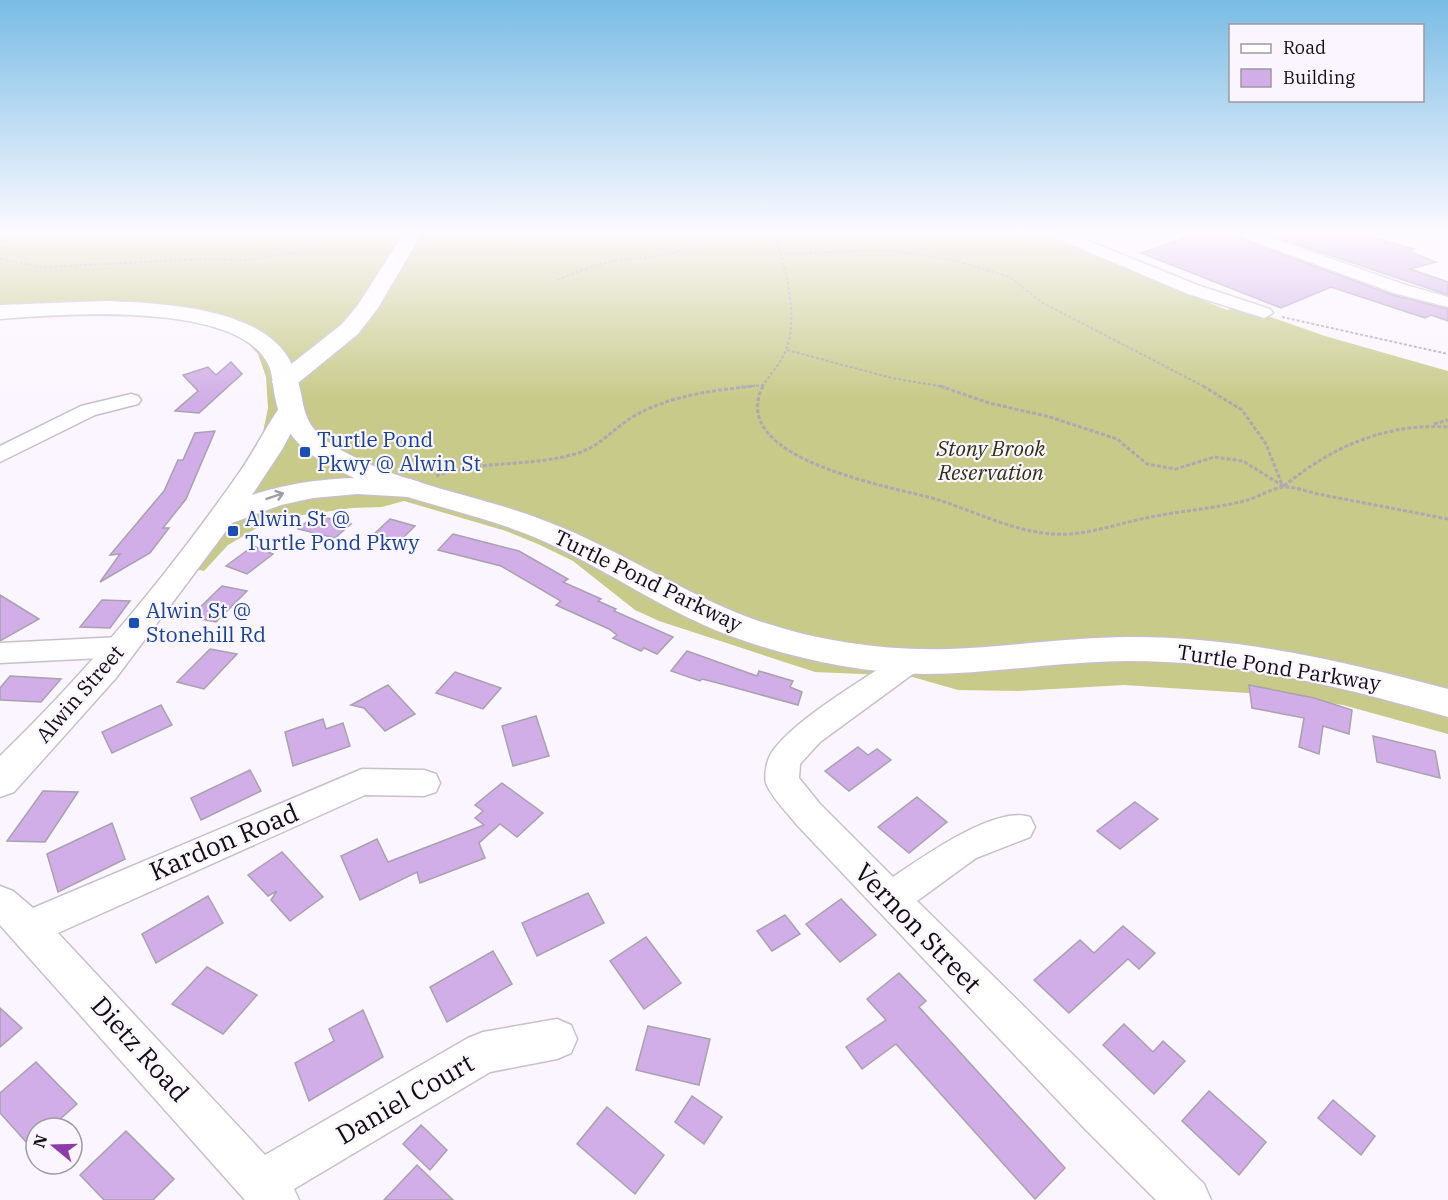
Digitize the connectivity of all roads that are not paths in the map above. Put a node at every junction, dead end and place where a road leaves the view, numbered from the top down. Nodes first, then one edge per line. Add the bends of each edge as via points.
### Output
1 (379, 289) edge
2 (1192, 289) edge
3 (1400, 289) edge
4 (1448, 302) edge
5 (0, 312) edge
6 (1264, 313) road end
7 (284, 382) junction
8 (131, 400) dead end
9 (289, 412) junction
10 (0, 455) edge
11 (410, 488) junction
12 (221, 517) junction
13 (121, 647) junction
14 (0, 652) edge
15 (910, 661) junction
16 (1448, 703) edge
17 (0, 781) edge
18 (424, 783) dead end
19 (1018, 827) dead end
20 (891, 899) junction
21 (15, 915) edge
22 (557, 1039) dead end
23 (268, 1192) edge
24 (1188, 1200) edge

1 - 7 main road via 350,329
2 - 6 street
3 - 4 street
5 - 7 main road, Turtle Pond Parkway via 123,306 202,318 234,328 261,343 279,361
7 - 9 main road, Turtle Pond Parkway
8 - 10 street via 88,410
9 - 11 main road, Turtle Pond Parkway via 301,432 329,454 357,470
9 - 12 main road, Alwin Street via 272,448
12 -> 11 main road via 276,496 312,488
11 - 15 main road, Turtle Pond Parkway via 503,515 565,539 645,583 758,632 818,648
12 - 13 main road, Alwin Street
13 - 14 street
13 - 17 main road, Alwin Street via 51,732
15 - 16 main road, Turtle Pond Parkway via 1170,650 1245,658 1360,678
15 - 20 street, Vernon Street via 809,734 784,760 782,781 808,814
18 - 21 street, Kardon Road via 362,782
19 - 20 street via 964,848
20 - 24 street, Vernon Street
21 - 23 street, Dietz Road
22 - 23 street, Daniel Court via 483,1053

